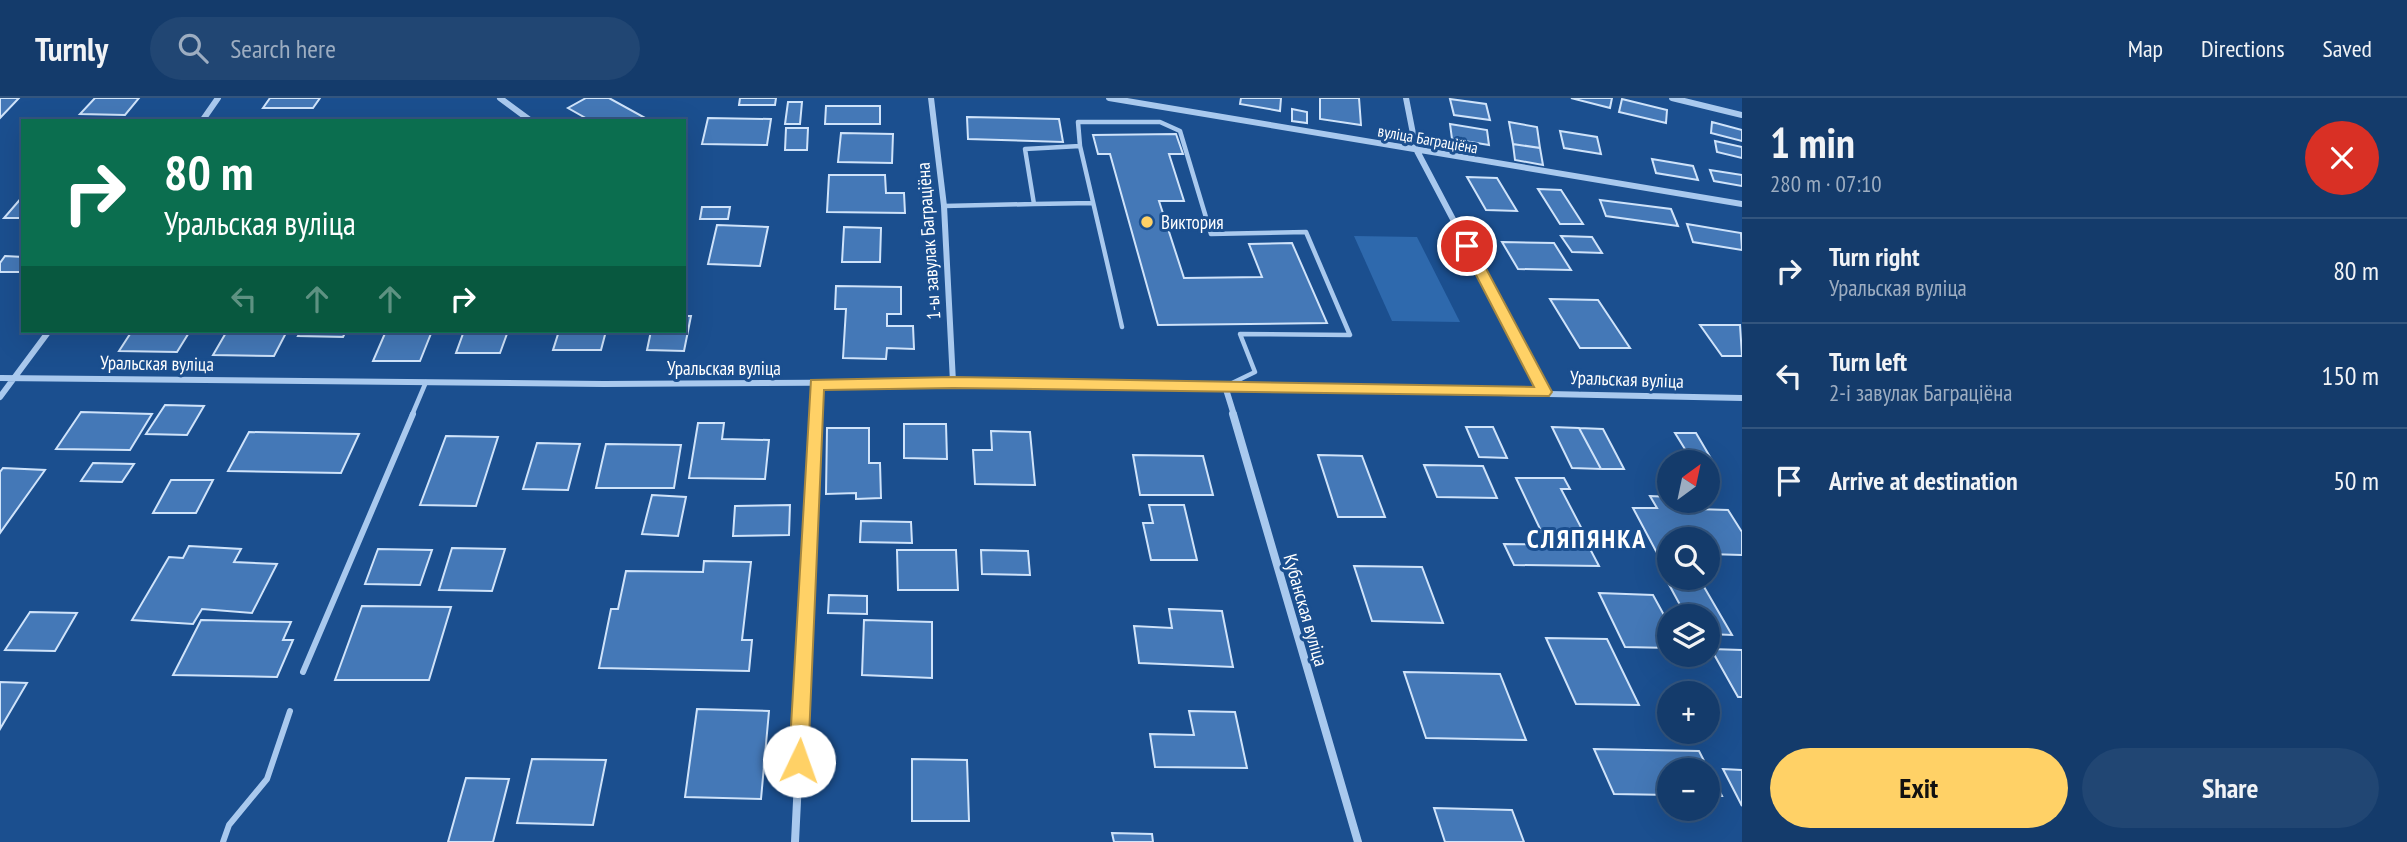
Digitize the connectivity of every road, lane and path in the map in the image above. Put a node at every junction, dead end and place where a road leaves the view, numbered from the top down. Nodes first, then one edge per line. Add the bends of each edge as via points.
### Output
1 (218, 98) edge
2 (500, 98) edge
3 (931, 98) edge
4 (1110, 98) edge
5 (1406, 98) edge
6 (1672, 98) edge
7 (1742, 115) edge
8 (203, 119) edge
9 (528, 119) edge
10 (1080, 146) junction
11 (1416, 149) junction
12 (1093, 203) junction
13 (1034, 204) junction
14 (1742, 204) edge
15 (944, 206) junction
16 (1122, 327) dead end
17 (48, 333) edge
18 (15, 377) junction
19 (0, 378) edge
20 (426, 382) junction
21 (953, 382) junction
22 (817, 384) junction
23 (1225, 386) junction
24 (1544, 392) junction
25 (0, 397) edge
26 (1742, 398) edge
27 (303, 672) dead end
28 (290, 711) dead end
29 (223, 842) edge
30 (795, 842) edge
31 (1357, 842) edge

1 - 8 street
2 - 9 street
3 - 15 street, 1-ы завулак Баграціёна
4 - 11 street, вуліца Баграціёна
5 - 11 street
6 - 7 street
10 - 12 lane
10 - 13 lane via 1025,149
10 - 23 lane via 1079,122 1160,122 1180,131 1210,234 1306,232 1350,335 1240,334 1255,372
11 - 14 street, вуліца Баграціёна
11 - 24 street
12 - 13 lane
12 - 16 lane
13 - 15 lane
15 - 21 street, 1-ы завулак Баграціёна
17 - 18 street
18 - 19 street, Уральская вуліца
18 - 20 street, Уральская вуліца
18 - 25 street
20 - 22 street, Уральская вуліца
20 - 27 lane
21 - 22 street, Уральская вуліца
21 - 23 street, Уральская вуліца
22 - 30 street
23 - 24 street, Уральская вуліца
23 - 31 street, Кубанская вуліца
24 - 26 street, Уральская вуліца
28 - 29 lane via 267,779 229,825

